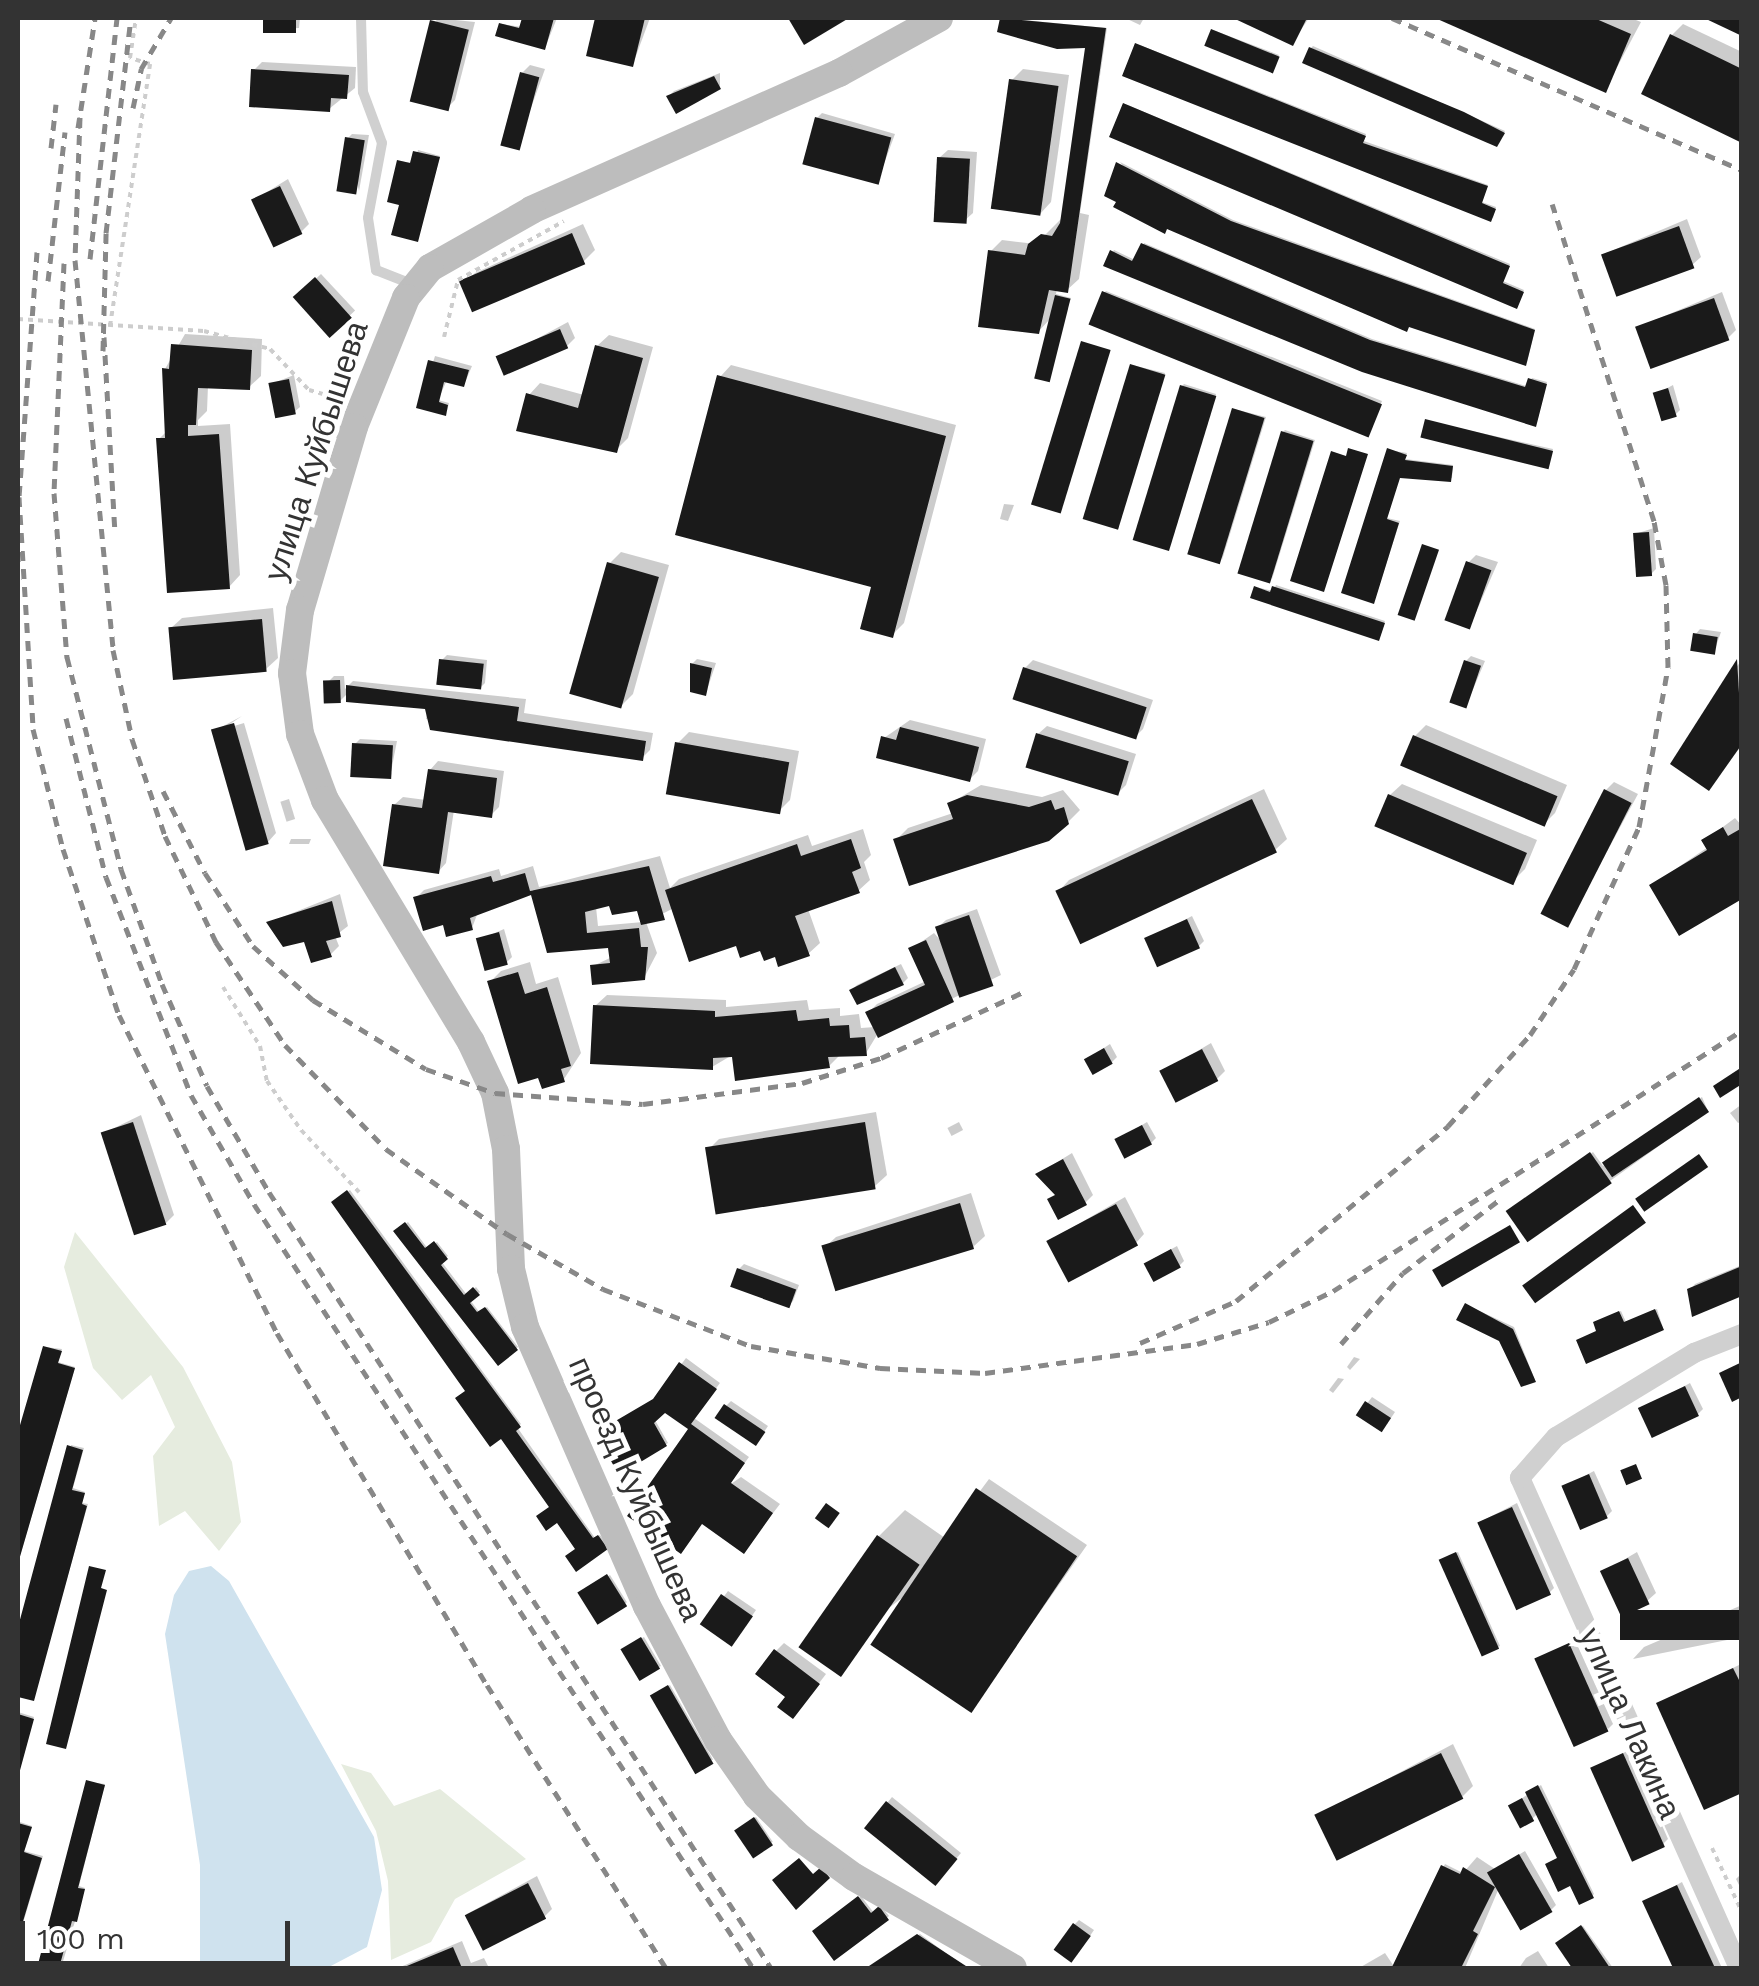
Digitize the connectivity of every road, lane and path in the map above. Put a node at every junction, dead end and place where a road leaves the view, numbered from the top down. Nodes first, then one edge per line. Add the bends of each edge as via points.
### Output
1 (136, 18) edge
2 (361, 18) edge
3 (939, 18) edge
4 (415, 285) junction
5 (18, 319) edge
6 (110, 326) junction
7 (364, 399) junction
8 (388, 912) joint
9 (224, 987) dead end
10 (359, 1192) dead end
11 (1742, 1334) edge
12 (1712, 1848) dead end
13 (1742, 1912) edge
14 (1012, 1968) edge
15 (1740, 1968) edge

1 - 6 path via 130,58 150,64
2 - 4 lane via 362,92 382,144 368,218 376,270
3 - 4 street, улица Куйбышева via 839,73 480,236
4 - 7 street, улица Куйбышева
5 - 6 path
6 - 7 path via 204,331 270,349 309,390
7 - 8 street, улица Куйбышева via 300,610 292,672 300,734 314,775
8 - 14 street, проезд Куйбышева via 472,1042 495,1093 506,1149 511,1269 525,1327 647,1606 718,1740 757,1796 799,1837 854,1877
9 - 10 path via 260,1046 268,1081 301,1130
11 - 15 street, улица Лакина via 1694,1354 1556,1437 1520,1478
12 - 13 path

